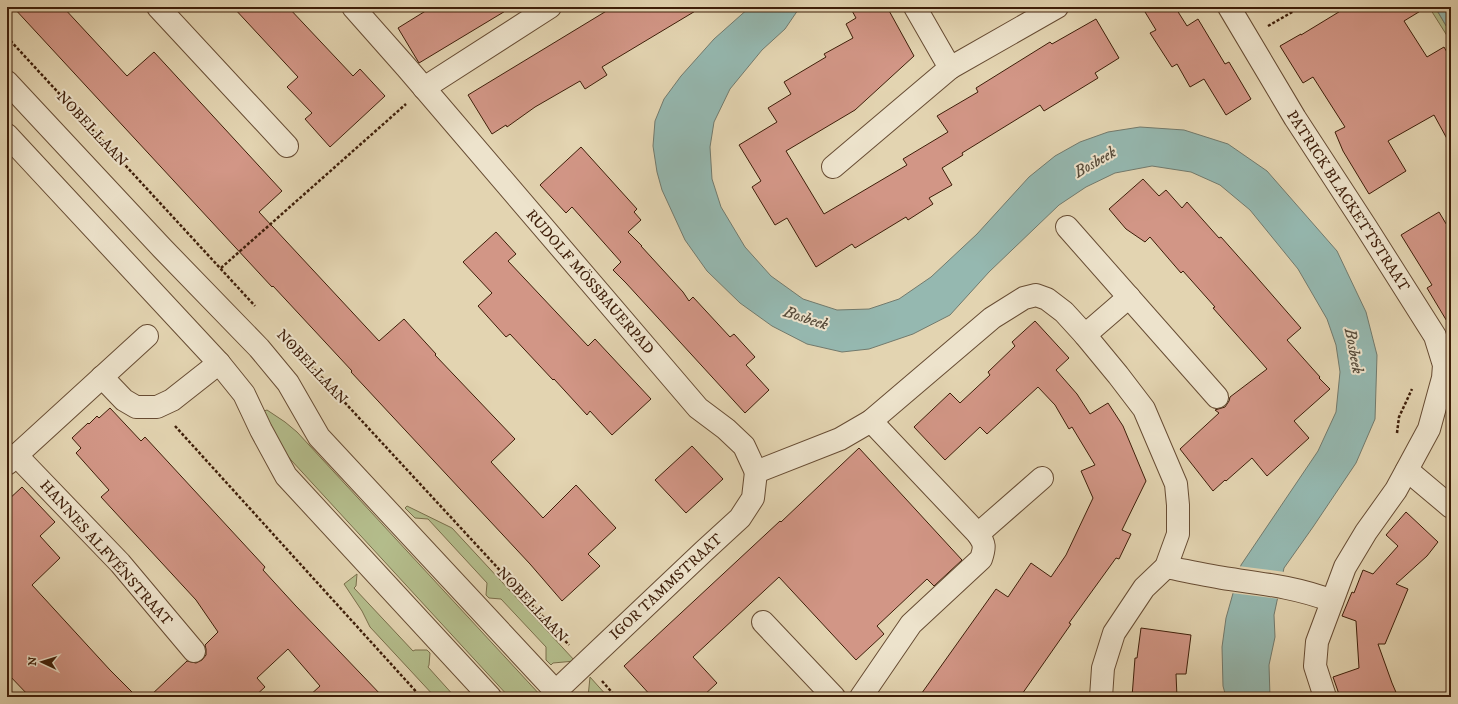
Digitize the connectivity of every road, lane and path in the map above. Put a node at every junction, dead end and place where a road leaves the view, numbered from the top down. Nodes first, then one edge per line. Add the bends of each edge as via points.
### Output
1 (158, 7) edge
2 (353, 7) edge
3 (550, 7) edge
4 (915, 7) edge
5 (1057, 7) edge
6 (1229, 7) edge
7 (1301, 7) edge
8 (7, 37) edge
9 (1247, 38) junction
10 (950, 68) junction
11 (7, 82) edge
12 (424, 88) junction
13 (7, 135) edge
14 (287, 146) dead end
15 (833, 167) dead end
16 (1067, 227) dead end
17 (221, 268) junction
18 (1129, 298) junction
19 (258, 308) dead end
20 (1084, 335) junction
21 (147, 336) dead end
22 (284, 337) dead end
23 (219, 363) junction
24 (1447, 365) edge
25 (102, 377) junction
26 (1217, 397) dead end
27 (157, 407) junction
28 (870, 421) junction
29 (12, 460) edge
30 (1407, 470) junction
31 (756, 472) junction
32 (1042, 478) dead end
33 (1451, 507) edge
34 (978, 534) junction
35 (1166, 567) junction
36 (1332, 601) junction
37 (763, 622) dead end
38 (194, 651) dead end
39 (585, 663) junction
40 (558, 694) edge
41 (421, 697) edge
42 (490, 697) edge
43 (616, 697) edge
44 (834, 697) edge
45 (861, 697) edge
46 (1102, 697) edge
47 (1325, 697) edge

1 - 14 street
2 - 12 street, RUDOLF MÖSSBAUERPAD
3 - 12 street
4 - 10 street
5 - 10 street
6 - 9 street, PATRICK BLACKETTSTRAAT
7 - 9 path
8 - 17 path, NOBELLAAN
9 - 24 street, PATRICK BLACKETTSTRAAT via 1295,118 1435,336
10 - 15 street
11 - 40 street, NOBELLAAN via 259,348 288,383 319,437
12 - 17 path
12 - 31 street, RUDOLF MÖSSBAUERPAD via 698,408 744,446
13 - 23 street
16 - 18 street
17 - 19 path, NOBELLAAN
18 - 20 street
18 - 26 street
20 - 28 street via 1064,312 1047,299 1036,295 1024,298 992,318
20 - 35 street via 1144,409 1176,484 1178,534
21 - 25 street, HANNES ALFVÉNSTRAAT
22 - 39 path, NOBELLAAN
23 - 27 street via 172,400
23 - 42 street via 244,394 286,476
24 - 30 street, PATRICK BLACKETTSTRAAT via 1429,429
25 - 27 street via 124,400 136,407
25 - 29 street, HANNES ALFVÉNSTRAAT
27 - 41 path
28 - 31 street via 840,439
28 - 34 street
29 - 38 street, HANNES ALFVÉNSTRAAT via 120,563
30 - 33 street
30 - 36 street, PATRICK BLACKETTSTRAAT via 1345,567
31 - 39 street, IGOR TAMMSTRAAT via 753,498 740,518
32 - 34 street
34 - 45 street via 983,541 984,549 981,559 911,624
35 - 36 street via 1286,587
35 - 46 street via 1144,588 1114,633 1103,668
36 - 47 street, PATRICK BLACKETTSTRAAT via 1317,642 1315,666
37 - 44 street
39 - 40 street, IGOR TAMMSTRAAT
39 - 43 path, NOBELLAAN

